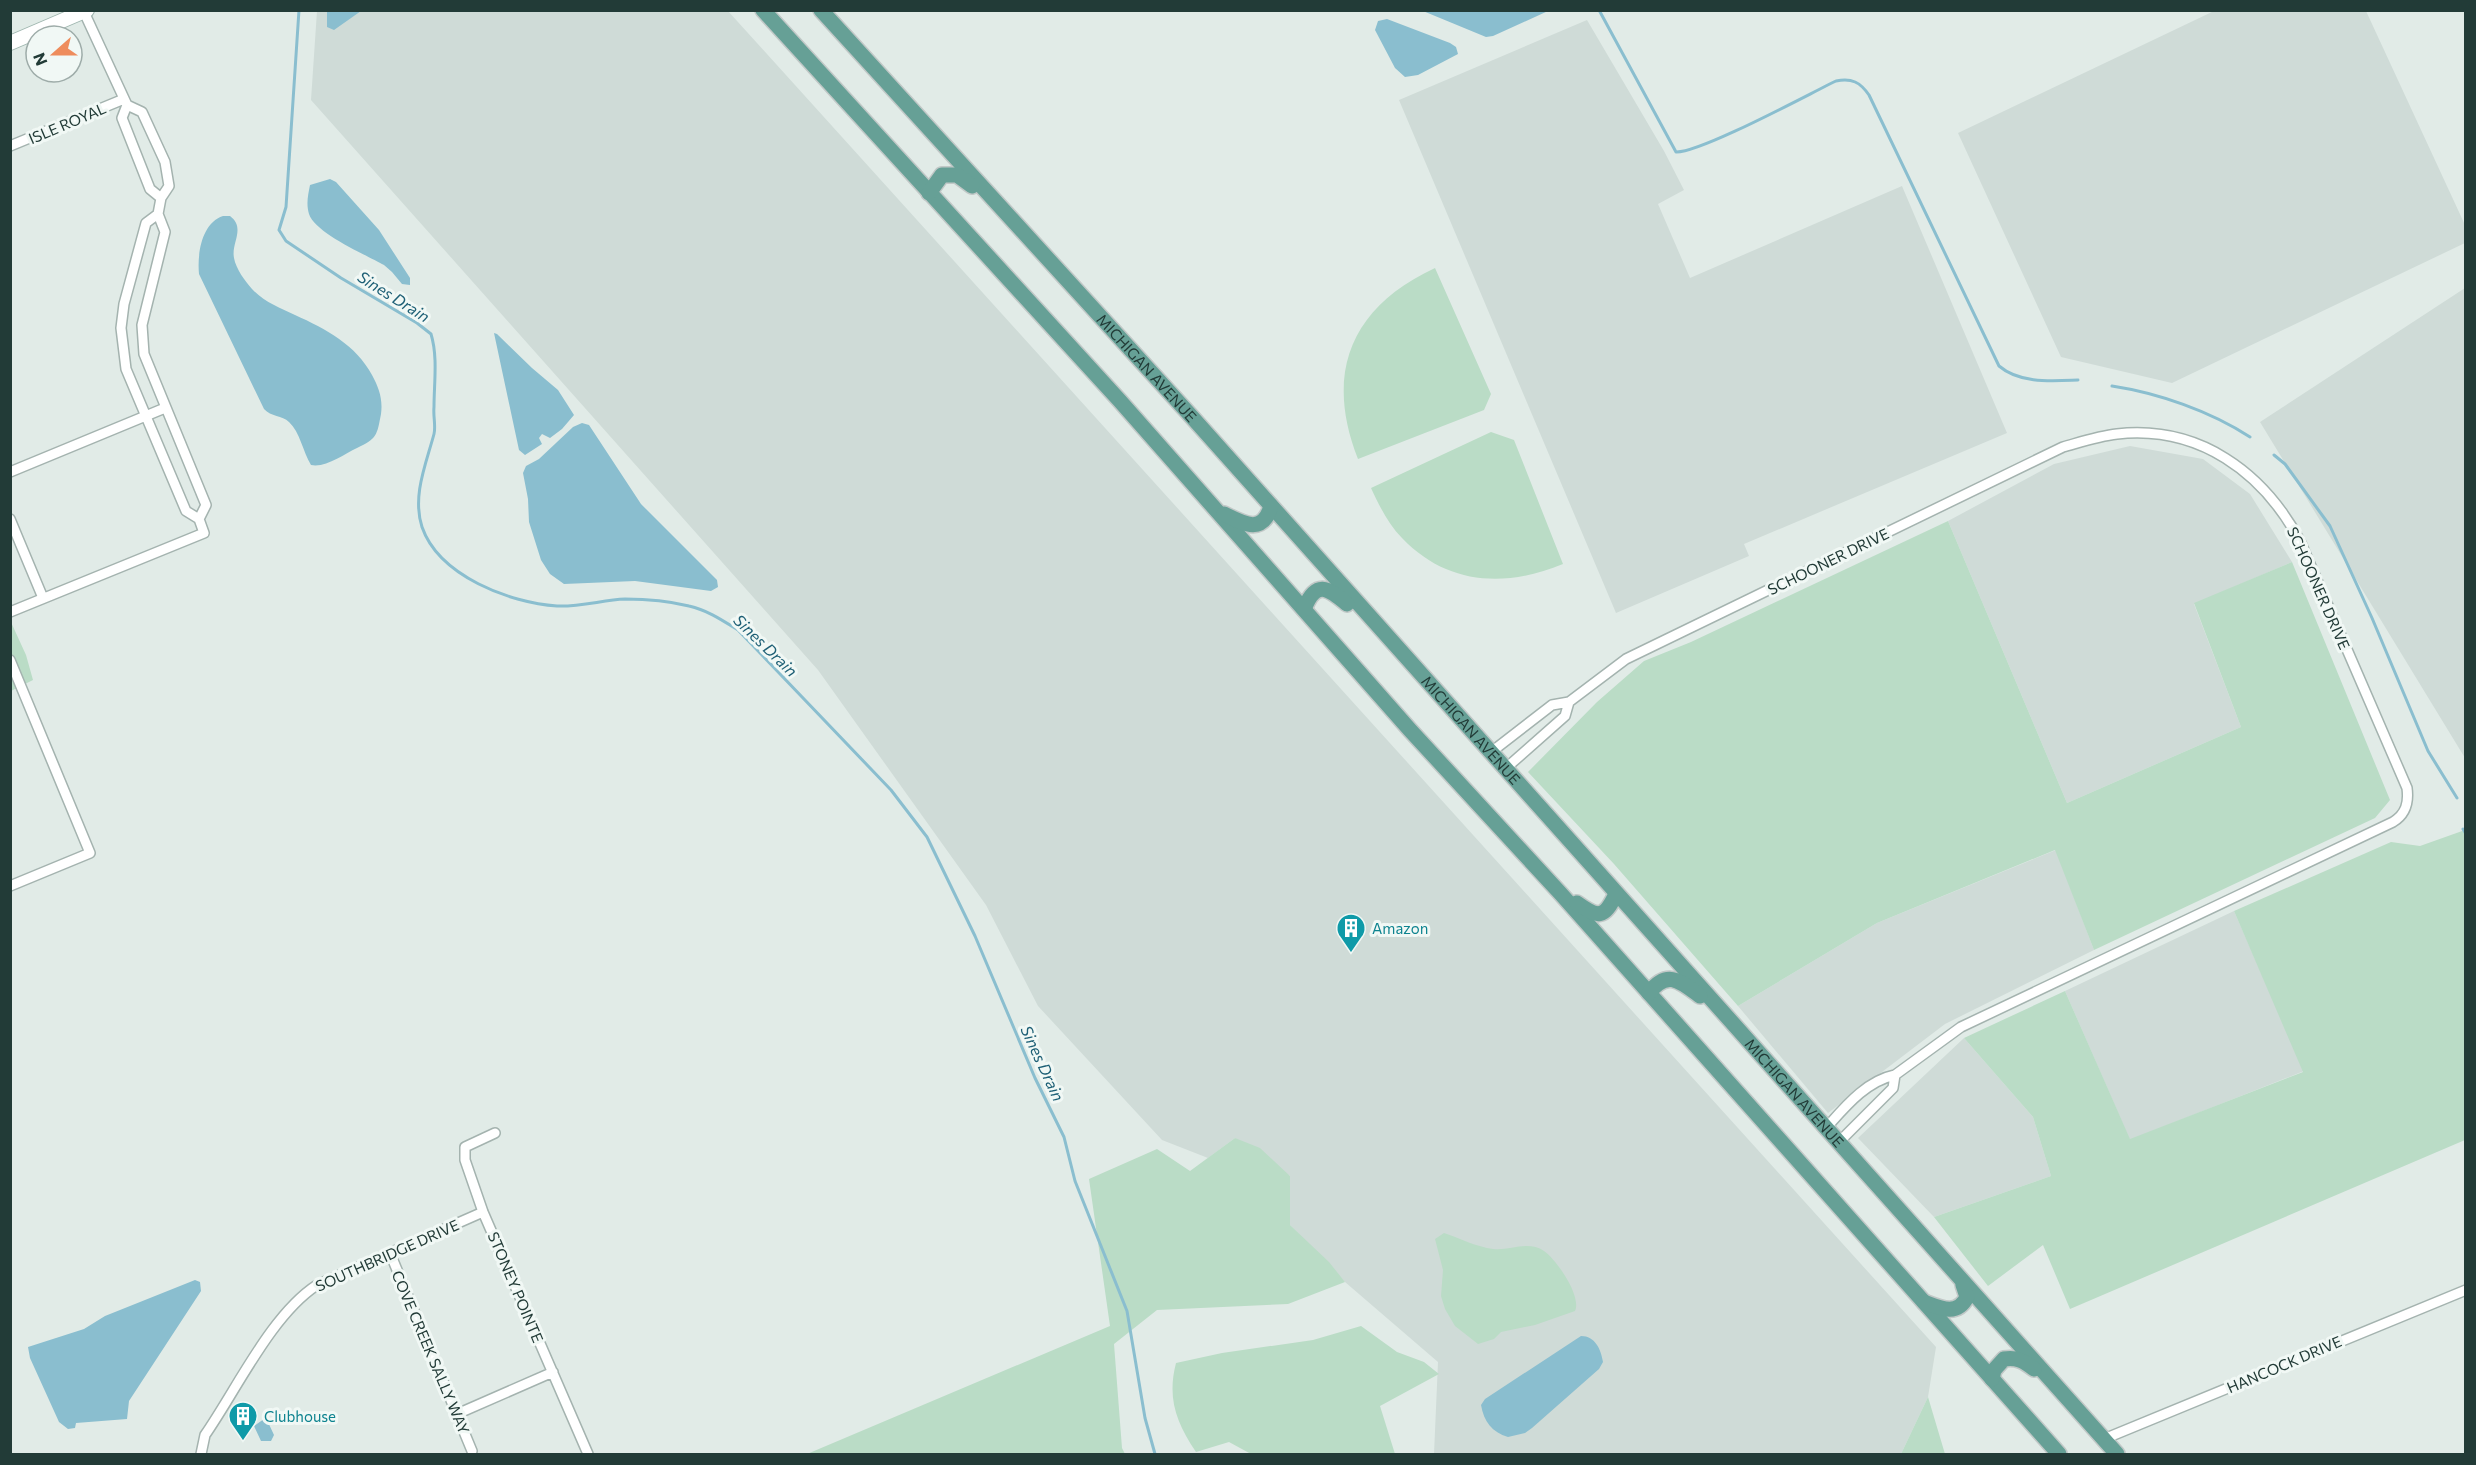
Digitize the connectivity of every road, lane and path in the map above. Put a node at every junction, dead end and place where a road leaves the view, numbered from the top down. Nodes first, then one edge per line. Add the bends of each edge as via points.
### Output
1 (763, 10) edge
2 (821, 10) edge
3 (85, 11) edge
4 (10, 43) edge
5 (125, 102) junction
6 (10, 146) edge
7 (929, 193) junction
8 (161, 198) junction
9 (999, 206) junction
10 (159, 214) junction
11 (165, 408) junction
12 (146, 415) junction
13 (10, 472) edge
14 (1271, 506) junction
15 (1216, 510) junction
16 (10, 519) edge
17 (199, 519) junction
18 (43, 598) junction
19 (1304, 609) junction
20 (10, 612) edge
21 (1390, 641) junction
22 (10, 660) edge
23 (1569, 702) junction
24 (1490, 753) junction
25 (1505, 769) junction
26 (10, 886) edge
27 (1561, 894) junction
28 (1616, 894) junction
29 (1649, 993) junction
30 (1722, 1012) junction
31 (1895, 1075) junction
32 (1826, 1128) junction
33 (495, 1133) dead end
34 (1838, 1143) junction
35 (483, 1212) junction
36 (390, 1253) junction
37 (1963, 1284) junction
38 (2466, 1290) edge
39 (1922, 1301) junction
40 (553, 1372) junction
41 (1992, 1379) junction
42 (2058, 1387) junction
43 (457, 1414) junction
44 (2104, 1439) junction
45 (472, 1451) dead end
46 (201, 1455) edge
47 (588, 1455) edge
48 (2058, 1455) edge
49 (2117, 1455) edge

1 - 7 main road
2 - 9 main road, MICHIGAN AVENUE
3 - 4 main road
3 - 5 street
5 - 6 street, ISLE ROYAL
5 - 8 street via 122,118 150,189
5 - 8 street via 142,112 165,162 169,186
7 - 9 main road via 942,175 957,175
7 - 15 main road
8 - 10 street
9 - 14 main road, MICHIGAN AVENUE
10 - 11 street via 165,232 142,325 142,340
10 - 12 street via 146,224 121,328 126,369
11 - 12 street
11 - 17 street via 206,505
12 - 13 street
12 - 17 street via 186,511
14 - 15 main road via 1266,519 1253,525
14 - 21 main road, MICHIGAN AVENUE
15 - 19 main road
16 - 18 street
17 - 18 street via 204,533
18 - 20 street
19 - 21 main road via 1316,591 1331,590
19 - 27 main road
21 - 24 main road, MICHIGAN AVENUE
22 - 26 street via 90,853
23 - 24 street, SCHOONER DRIVE via 1552,705
23 - 25 street, SCHOONER DRIVE via 1565,716
23 - 31 street, SCHOONER DRIVE via 1626,659 2063,447 2117,434 2176,438 2223,456 2273,498 2300,541 2407,788 2405,811 2394,822 1961,1027
24 - 25 main road, MICHIGAN AVENUE
25 - 28 main road, MICHIGAN AVENUE
27 - 28 main road via 1598,915 1605,912
27 - 29 main road
28 - 30 main road, MICHIGAN AVENUE
29 - 30 main road via 1655,984 1673,978
29 - 39 main road
30 - 32 main road, MICHIGAN AVENUE
31 - 32 street, SCHOONER DRIVE via 1879,1078
31 - 34 street, SCHOONER DRIVE via 1893,1088
32 - 34 main road, MICHIGAN AVENUE
33 - 35 street, STONEY POINTE via 465,1147 465,1160
34 - 37 main road, MICHIGAN AVENUE
35 - 36 street, SOUTHBRIDGE DRIVE
35 - 40 street, STONEY POINTE
36 - 43 street, COVE CREEK SALLY WAY
36 - 46 street, SOUTHBRIDGE DRIVE via 317,1284 292,1305 205,1435
37 - 39 main road via 1967,1297 1958,1308 1946,1310
37 - 42 main road, MICHIGAN AVENUE
38 - 44 street, HANCOCK DRIVE
39 - 41 main road
40 - 43 street
40 - 47 street, STONEY POINTE
41 - 42 main road via 1998,1364 2013,1358
41 - 48 main road
42 - 44 main road, MICHIGAN AVENUE
43 - 45 street, COVE CREEK SALLY WAY
44 - 49 main road, MICHIGAN AVENUE

